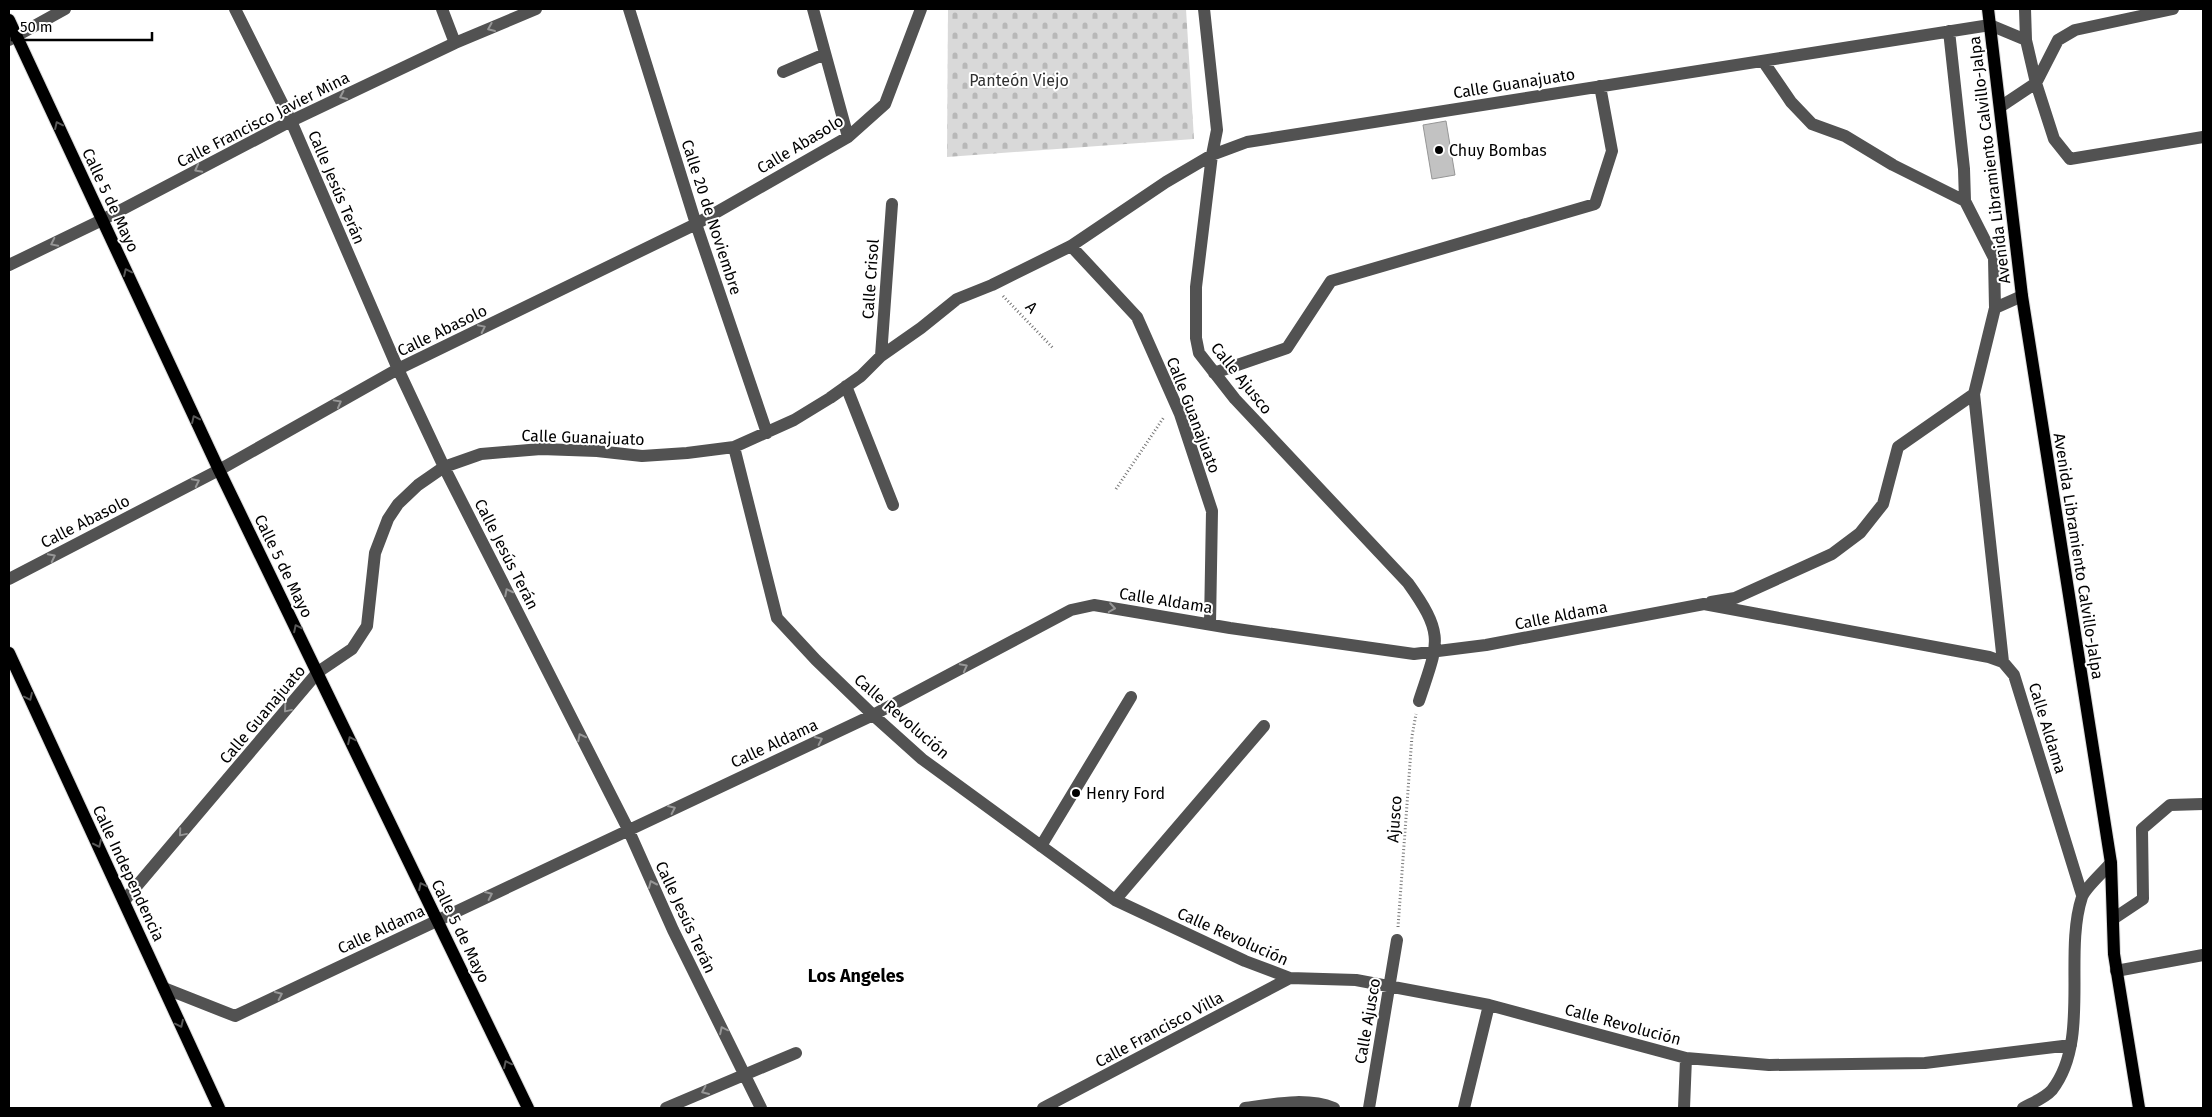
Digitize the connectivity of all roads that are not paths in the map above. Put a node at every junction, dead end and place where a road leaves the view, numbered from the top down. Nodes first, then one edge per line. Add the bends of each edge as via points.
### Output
1 (65, 9) edge
2 (235, 9) edge
3 (442, 9) edge
4 (536, 9) edge
5 (629, 9) edge
6 (813, 9) edge
7 (921, 9) edge
8 (1204, 9) edge
9 (1988, 9) edge
10 (2025, 9) edge
11 (2173, 9) edge
12 (9, 20) edge
13 (1990, 25) junction
14 (1949, 31) junction
15 (12, 38) edge
16 (2026, 40) junction
17 (455, 43) junction
18 (825, 54) junction
19 (1762, 60) junction
20 (783, 72) dead end
21 (2036, 84) junction
22 (1600, 86) junction
23 (2000, 107) junction
24 (291, 121) junction
25 (848, 137) junction
26 (2203, 137) edge
27 (1212, 155) junction
28 (1965, 201) junction
29 (892, 204) dead end
30 (102, 220) junction
31 (696, 224) junction
32 (1071, 246) junction
33 (9, 264) edge
34 (2022, 296) junction
35 (1995, 308) junction
36 (881, 356) junction
37 (398, 369) junction
38 (1214, 373) junction
39 (846, 386) junction
40 (1974, 394) junction
41 (767, 433) junction
42 (734, 447) junction
43 (444, 467) junction
44 (219, 470) junction
45 (893, 505) dead end
46 (9, 579) edge
47 (1704, 604) junction
48 (1210, 624) junction
49 (9, 652) edge
50 (1435, 652) junction
51 (2003, 662) junction
52 (318, 672) junction
53 (1131, 697) dead end
54 (1419, 701) road end
55 (873, 715) junction
56 (1264, 726) dead end
57 (2203, 804) edge
58 (628, 830) junction
59 (1041, 846) junction
60 (2111, 863) junction
61 (2082, 895) junction
62 (1115, 900) junction
63 (124, 901) junction
64 (2113, 919) junction
65 (438, 920) junction
66 (1398, 940) road end
67 (2203, 955) edge
68 (2116, 971) junction
69 (1290, 978) junction
70 (1389, 986) junction
71 (164, 988) junction
72 (1489, 1005) junction
73 (2071, 1045) junction
74 (796, 1053) dead end
75 (1686, 1058) junction
76 (744, 1074) junction
77 (219, 1108) edge
78 (528, 1108) edge
79 (666, 1108) edge
80 (761, 1108) edge
81 (1043, 1108) edge
82 (1245, 1108) edge
83 (1334, 1108) edge
84 (1369, 1108) edge
85 (1464, 1108) edge
86 (1684, 1108) edge
87 (2023, 1108) edge
88 (2139, 1108) edge

1 - 15 street
2 - 24 street, Calle Jesús Terán
3 - 17 street
4 -> 17 street, Calle Francisco Javier Mina
5 - 31 street, Calle 20 de Noviembre
6 - 18 street
7 - 25 street, Calle Abasolo via 885,104
8 - 27 street, Calle Ajusco via 1217,130
9 - 13 main road, Avenida Libramiento Calvillo-Jalpa
10 - 16 street
11 - 21 street via 2075,30 2058,40
12 - 15 main road, Calle 5 de Mayo
13 - 14 street, Calle Guanajuato
13 - 16 street
13 - 23 main road, Avenida Libramiento Calvillo-Jalpa
14 - 19 street, Calle Guanajuato
14 - 28 street
30 -> 15 main road, Calle 5 de Mayo
16 - 21 street
17 -> 24 street, Calle Francisco Javier Mina
18 - 20 street
18 - 25 street
19 - 22 street, Calle Guanajuato
19 - 28 street via 1791,102 1812,124 1844,136
21 - 23 street
21 - 26 street via 2054,139 2070,159
22 - 27 street, Calle Guanajuato via 1247,142
22 - 38 street via 1612,151 1595,204 1331,281 1287,348
23 - 34 main road, Avenida Libramiento Calvillo-Jalpa
24 -> 30 street, Calle Francisco Javier Mina
24 - 37 street, Calle Jesús Terán
25 - 31 street, Calle Abasolo
27 - 32 street, Calle Guanajuato
27 - 38 street, Calle Ajusco via 1196,286 1196,338 1199,353
28 - 35 street via 1994,258
29 - 36 street, Calle Crisol
30 -> 33 street, Calle Francisco Javier Mina
44 -> 30 main road, Calle 5 de Mayo
37 -> 31 street, Calle Abasolo
31 - 41 street, Calle 20 de Noviembre
32 - 36 street, Calle Guanajuato via 957,299
32 - 48 street, Calle Guanajuato via 1137,317 1174,402 1212,511
34 - 35 street
34 - 60 main road, Avenida Libramiento Calvillo-Jalpa
35 - 40 street
36 - 39 street, Calle Guanajuato
37 - 43 street, Calle Jesús Terán
44 -> 37 street, Calle Abasolo
38 - 50 street, Calle Ajusco via 1408,583 1426,609 1435,632
39 - 41 street, Calle Guanajuato via 794,420
39 - 45 street
40 - 47 street via 1898,447 1883,504 1860,533 1832,554 1806,566 1735,598
40 - 51 street
41 - 42 street, Calle Guanajuato
42 - 43 street, Calle Guanajuato via 642,456 541,449 481,454
42 - 55 street, Calle Revolución via 777,618
43 - 52 street, Calle Guanajuato via 418,485 388,519 375,553 367,626 352,649
58 -> 43 street, Calle Jesús Terán
46 -> 44 street, Calle Abasolo
52 -> 44 main road, Calle 5 de Mayo
47 - 50 street, Calle Aldama
47 - 51 street, Calle Aldama
48 - 50 street, Calle Aldama via 1414,654
55 -> 48 street, Calle Aldama via 1070,610 1094,605
49 -> 63 main road, Calle Independencia
50 - 54 street, Calle Ajusco
51 - 61 street, Calle Aldama via 2014,676
52 -> 63 street, Calle Guanajuato
65 -> 52 main road, Calle 5 de Mayo
53 - 59 street
58 -> 55 street, Calle Aldama
55 - 59 street, Calle Revolución via 922,759
56 - 62 street
57 - 64 street via 2170,805 2142,830 2143,899
65 -> 58 street, Calle Aldama
76 -> 58 street, Calle Jesús Terán
59 - 62 street, Calle Revolución
60 - 61 street
60 - 64 main road, Avenida Libramiento Calvillo-Jalpa
61 - 73 street via 2077,924
62 - 69 street, Calle Revolución via 1245,961
63 - 71 main road, Calle Independencia
64 - 68 main road, Avenida Libramiento Calvillo-Jalpa
71 -> 65 street, Calle Aldama via 235,1016
78 -> 65 main road, Calle 5 de Mayo
66 - 70 street, Calle Ajusco
67 - 68 street
68 - 88 main road, Avenida Libramiento Calvillo-Jalpa
69 - 70 street, Calle Revolución via 1356,980
69 - 81 street, Calle Francisco Villa
70 - 72 street, Calle Revolución
70 - 84 street, Calle Ajusco
71 -> 77 main road, Calle Independencia
72 - 75 street, Calle Revolución
72 - 85 street
73 - 75 street, Calle Revolución via 1925,1063 1768,1065
73 - 87 street via 2066,1067 2051,1091
74 - 76 street
75 - 86 street
76 -> 79 street
76 - 80 street, Calle Jesús Terán
82 - 83 street via 1287,1102 1324,1104

